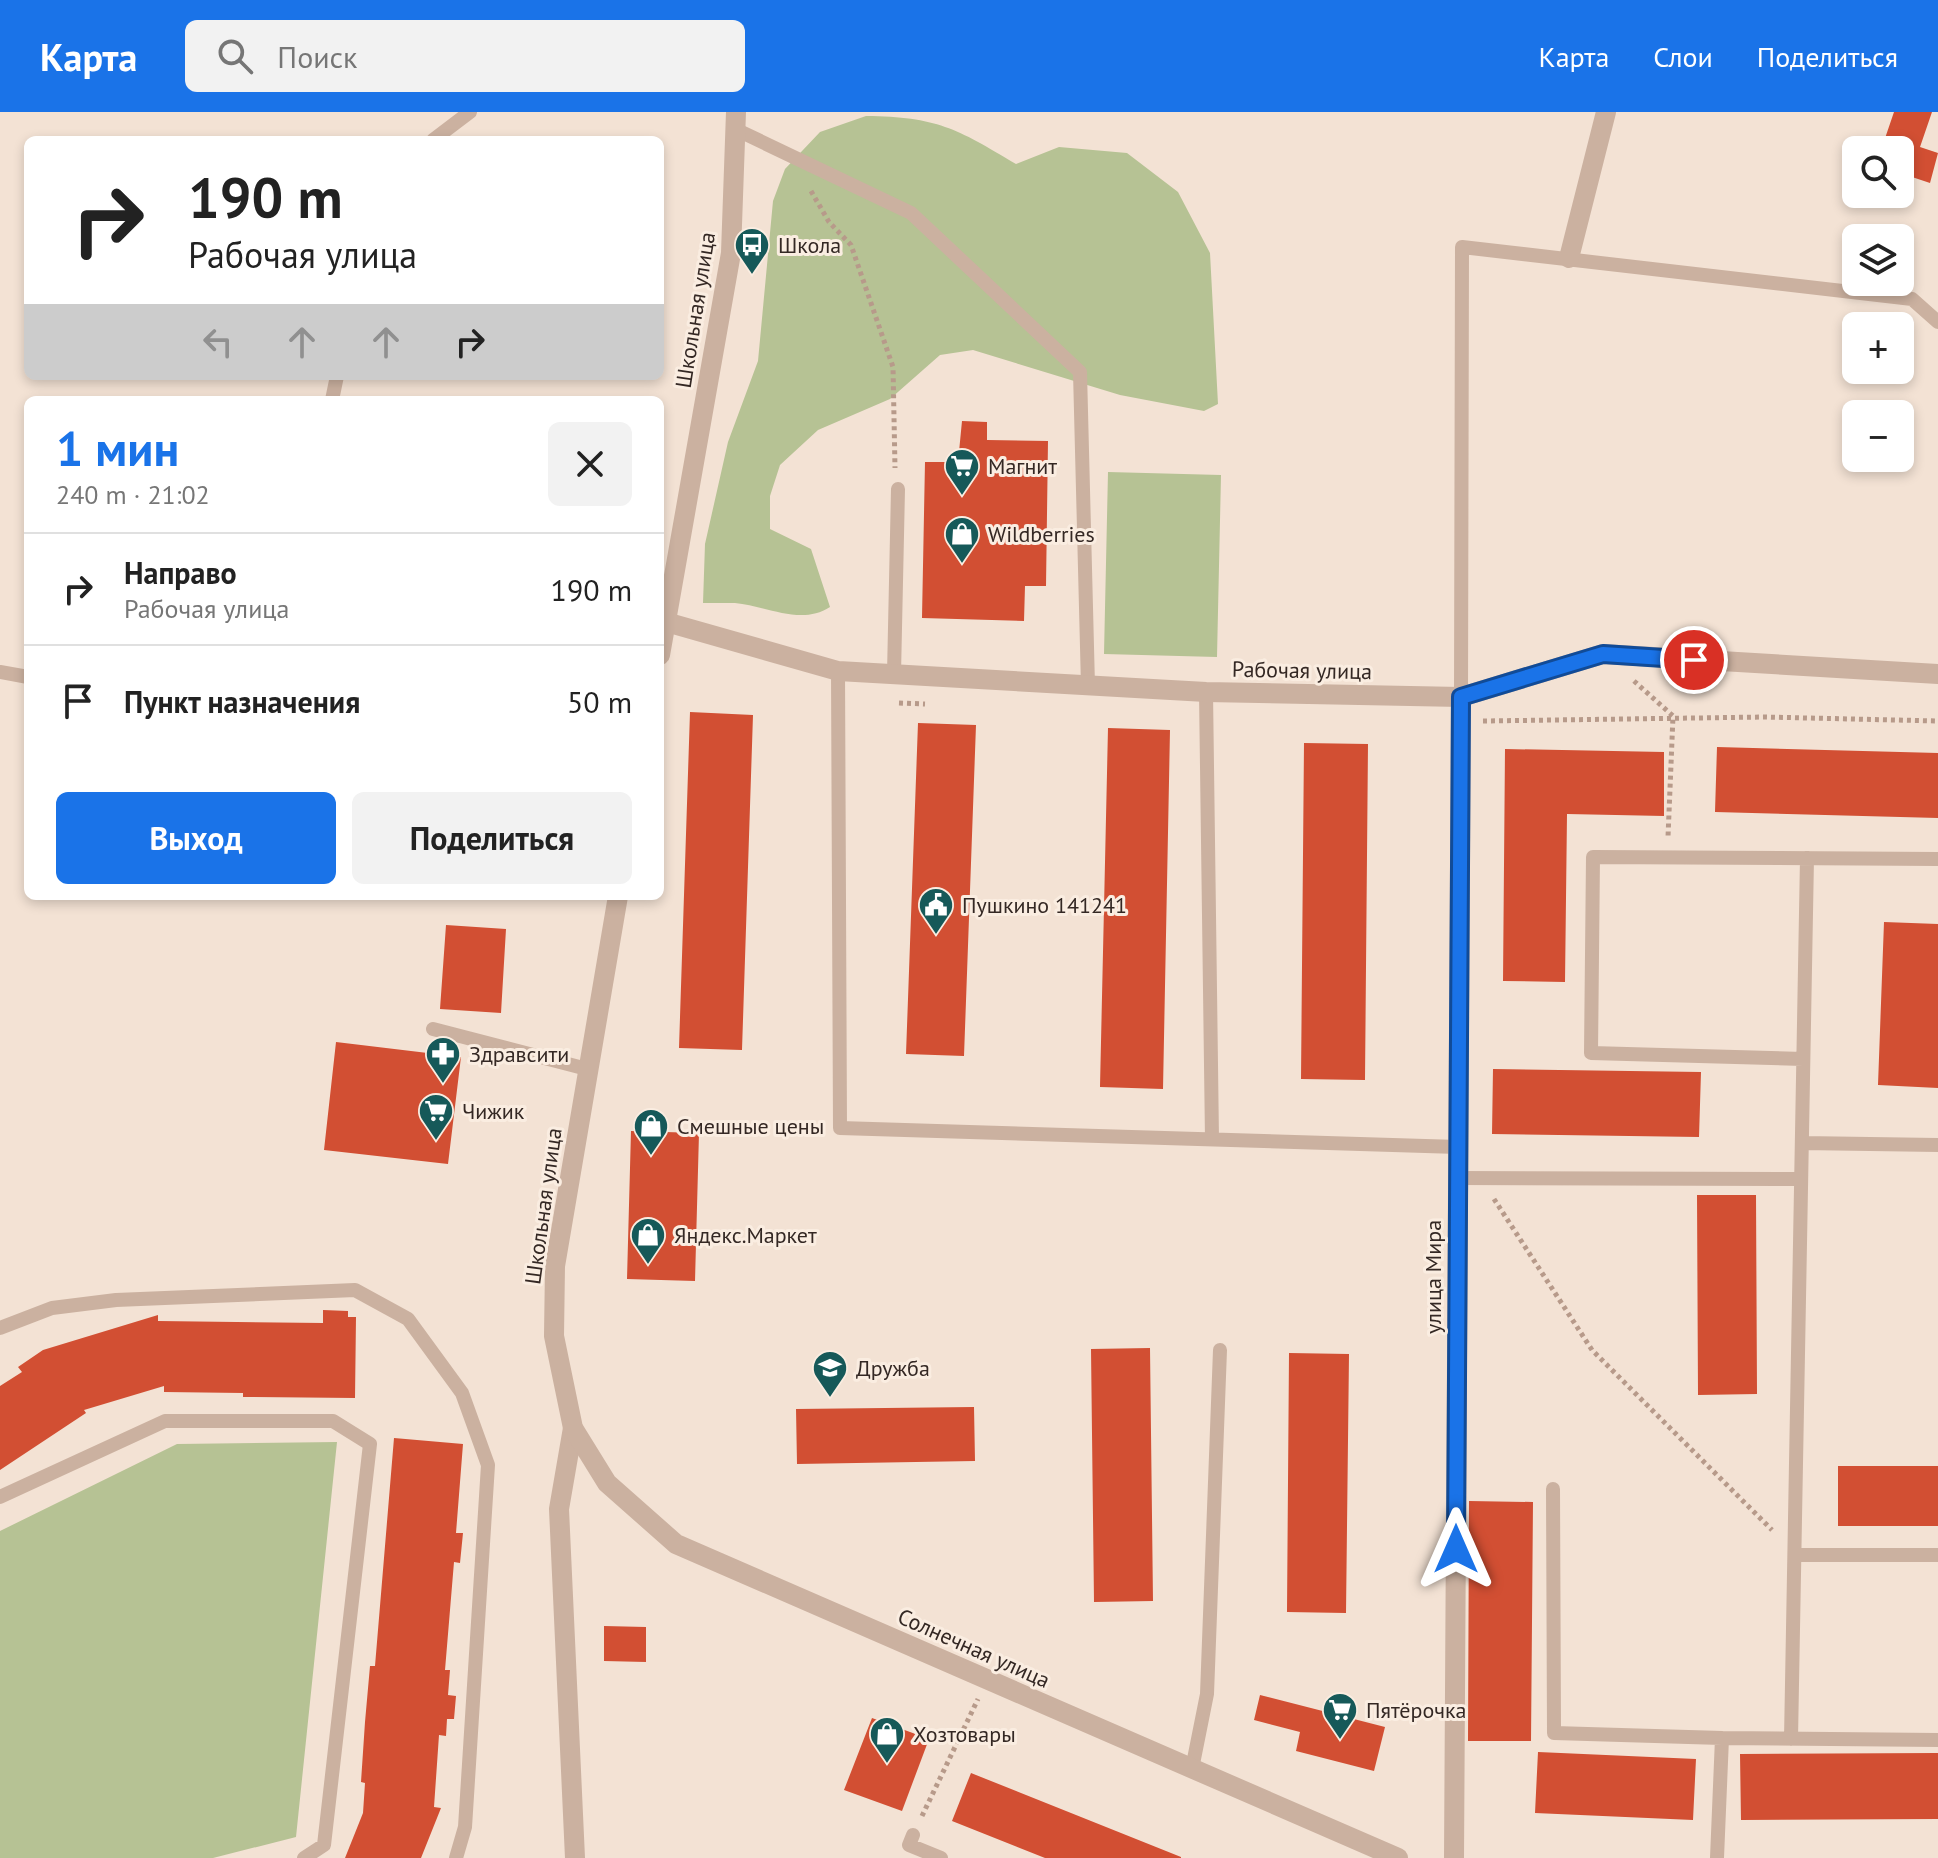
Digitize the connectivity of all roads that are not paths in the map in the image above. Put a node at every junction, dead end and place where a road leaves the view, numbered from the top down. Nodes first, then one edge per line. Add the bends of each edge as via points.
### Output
1 (470, 112) edge
2 (1606, 112) edge
3 (735, 121) edge
4 (438, 136) edge
5 (1569, 258) junction
6 (1938, 322) edge
7 (898, 489) road end
8 (666, 622) junction
9 (664, 633) edge
10 (838, 671) junction
11 (0, 672) edge
12 (894, 674) junction
13 (1938, 674) edge
14 (24, 676) edge
15 (1088, 686) junction
16 (1206, 692) junction
17 (1461, 697) junction
18 (1807, 858) junction
19 (1938, 859) edge
20 (617, 900) edge
21 (433, 1029) dead end
22 (1803, 1059) junction
23 (587, 1069) junction
24 (1212, 1139) junction
25 (1802, 1143) junction
26 (1938, 1145) edge
27 (1458, 1147) junction
28 (1458, 1178) junction
29 (1801, 1179) junction
30 (0, 1328) edge
31 (1220, 1350) dead end
32 (573, 1428) junction
33 (1553, 1489) dead end
34 (0, 1497) edge
35 (1797, 1555) junction
36 (1938, 1555) edge
37 (1722, 1738) junction
38 (1791, 1739) junction
39 (1938, 1740) edge
40 (1192, 1769) junction
41 (913, 1835) road end
42 (304, 1858) edge
43 (456, 1858) edge
44 (575, 1858) edge
45 (941, 1858) edge
46 (1398, 1858) edge
47 (1454, 1858) edge
48 (1717, 1858) edge

1 - 4 lane
2 - 5 street
3 - 8 street, Школьная улица via 731,253
3 - 15 lane via 790,156 911,213 1080,372
5 - 6 lane via 1912,299
5 - 17 lane via 1462,247
7 - 12 lane
8 - 9 street, Школьная улица
8 - 10 street, Рабочая улица
10 - 12 street, Рабочая улица
10 - 24 lane via 840,1128
11 - 14 lane
12 - 15 street, Рабочая улица
13 - 17 street, Рабочая улица via 1603,654
15 - 16 street, Рабочая улица
16 - 17 street, Рабочая улица
16 - 24 lane
17 - 27 street, улица Мира
18 - 19 lane
18 - 22 lane
18 - 22 lane via 1593,857 1591,1053
20 - 23 street, Школьная улица
21 - 23 lane
22 - 25 lane
23 - 32 street, Школьная улица via 555,1266 554,1336
24 - 27 lane
25 - 26 lane
25 - 29 lane
27 - 28 street, улица Мира
28 - 29 lane
28 - 47 street, улица Мира
29 - 35 lane
30 - 43 lane via 52,1308 116,1300 355,1290 408,1319 462,1393 488,1465 465,1827
31 - 40 lane via 1207,1694
32 - 40 street, Солнечная улица via 607,1483 676,1544
32 - 44 street, Школьная улица via 559,1509
33 - 37 lane via 1554,1733
34 - 42 lane via 165,1421 333,1421 370,1444 324,1845
35 - 36 lane
35 - 38 lane
37 - 38 lane
37 - 48 lane
38 - 39 lane
40 - 46 street, Солнечная улица
41 - 45 lane via 909,1845

